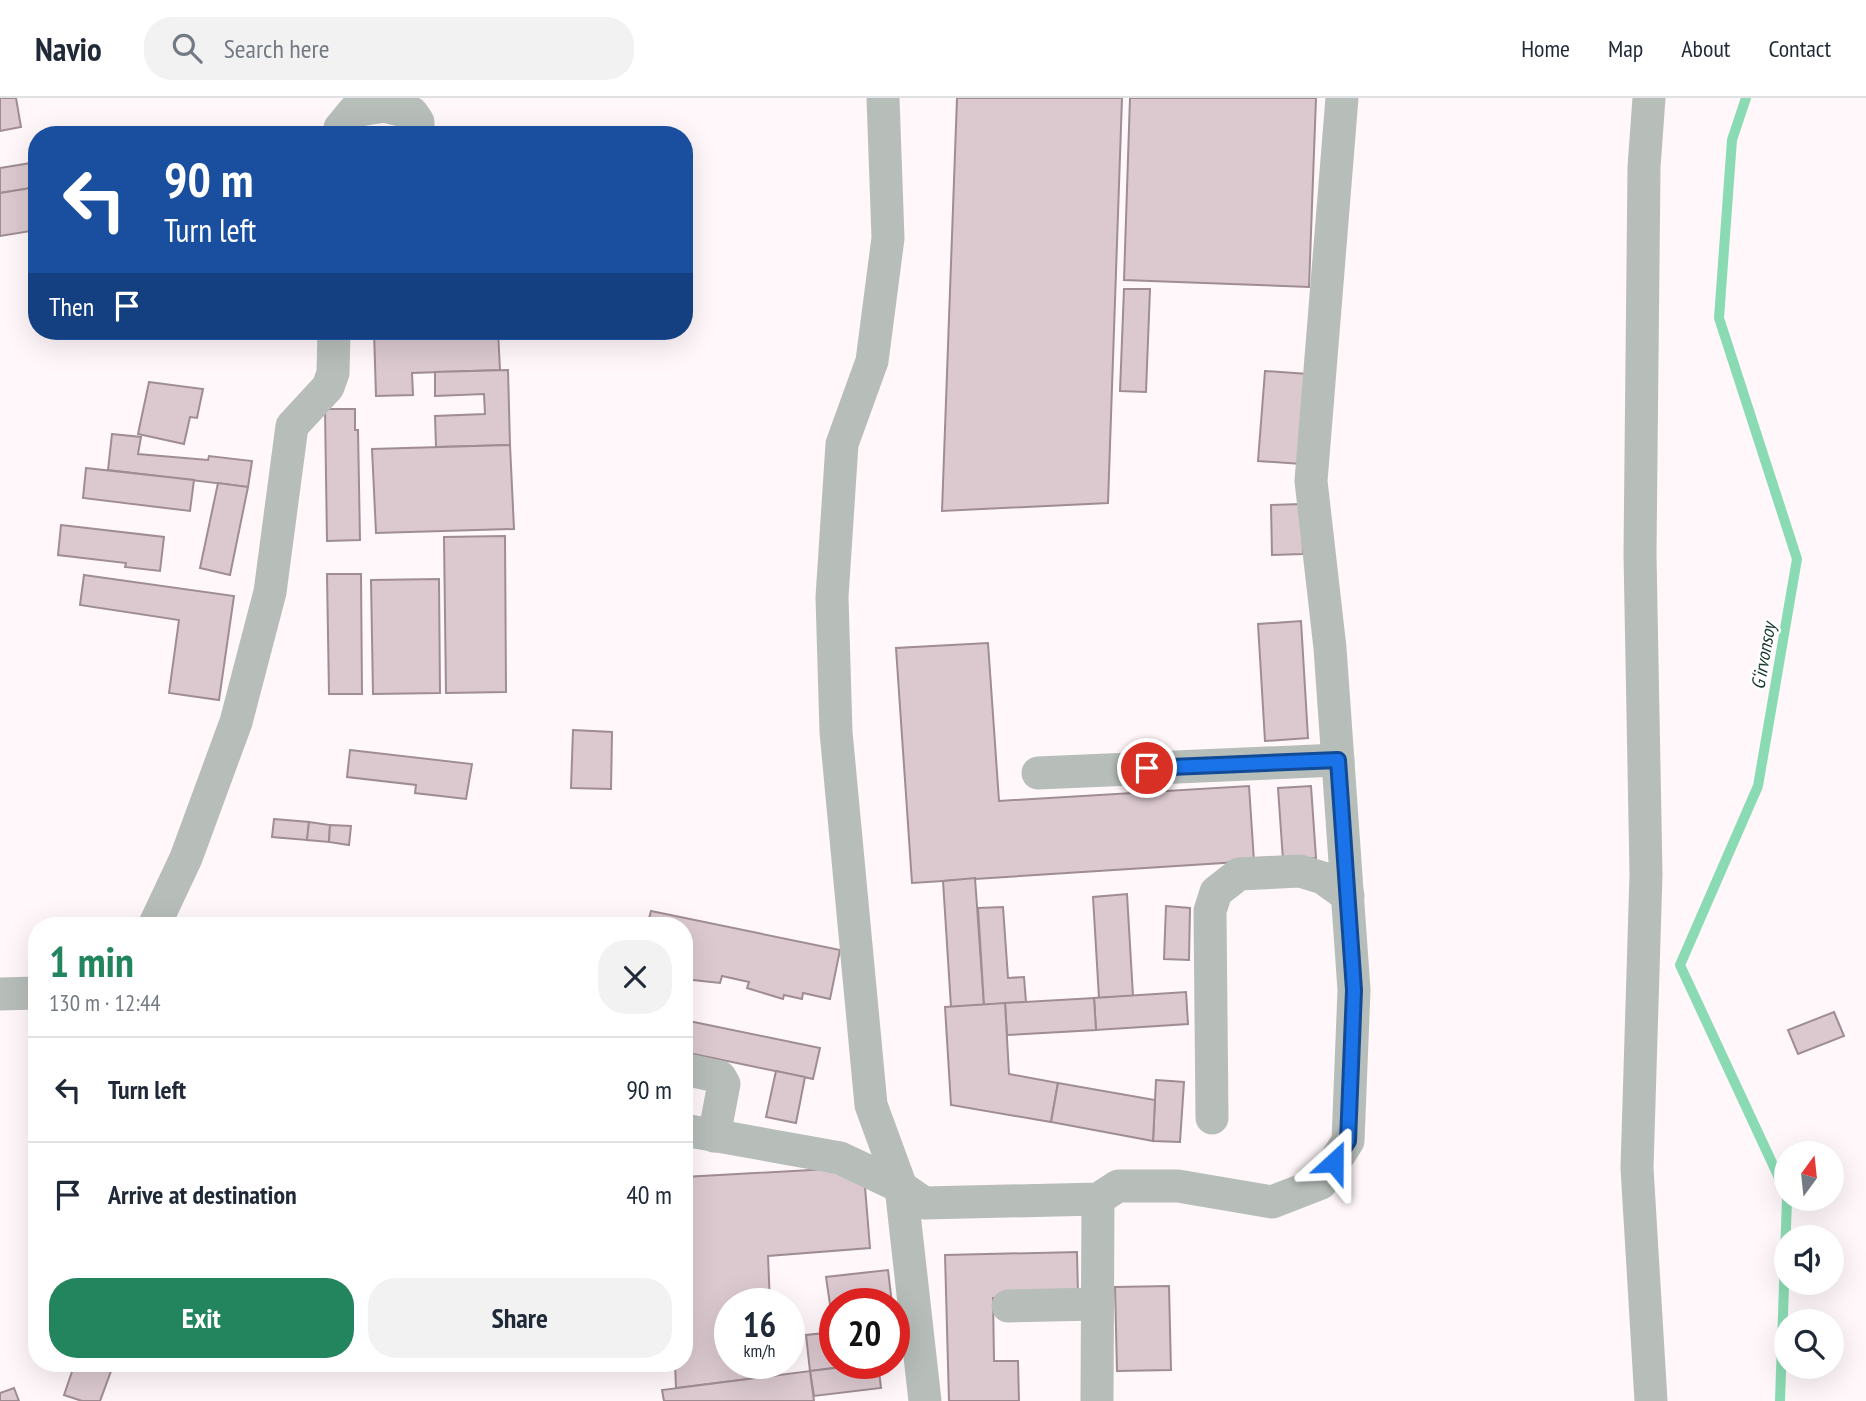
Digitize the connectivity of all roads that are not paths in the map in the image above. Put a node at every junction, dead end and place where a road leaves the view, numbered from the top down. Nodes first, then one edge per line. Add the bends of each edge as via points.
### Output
1 (883, 98) edge
2 (1342, 98) edge
3 (1649, 98) edge
4 (342, 126) edge
5 (418, 126) edge
6 (334, 340) edge
7 (1338, 760) junction
8 (1038, 773) dead end
9 (1348, 896) junction
10 (158, 917) edge
11 (28, 993) edge
12 (0, 995) edge
13 (693, 1071) edge
14 (1212, 1118) dead end
15 (699, 1133) edge
16 (901, 1187) junction
17 (1098, 1199) junction
18 (1098, 1304) junction
19 (1008, 1306) dead end
20 (925, 1401) edge
21 (1097, 1401) edge
22 (1651, 1401) edge

1 - 16 lane via 888,238 881,309 872,361 842,444 832,597 836,732 871,1105
2 - 7 lane via 1311,481
3 - 22 lane via 1644,167 1640,554 1646,874 1637,1168
4 - 5 lane via 354,111 384,107 412,113
6 - 10 lane via 328,387 292,426 270,592 236,722 186,858
7 - 8 lane
7 - 9 lane
9 - 14 lane via 1324,878 1300,872 1239,874 1216,892 1210,912
9 - 17 lane via 1354,990 1348,1141 1321,1184 1272,1202 1178,1186 1118,1186
11 - 12 lane
13 - 15 lane via 720,1077 724,1083
15 - 16 lane via 840,1158
16 - 17 lane via 924,1203
16 - 20 lane
17 - 18 lane
18 - 19 lane
18 - 21 lane

